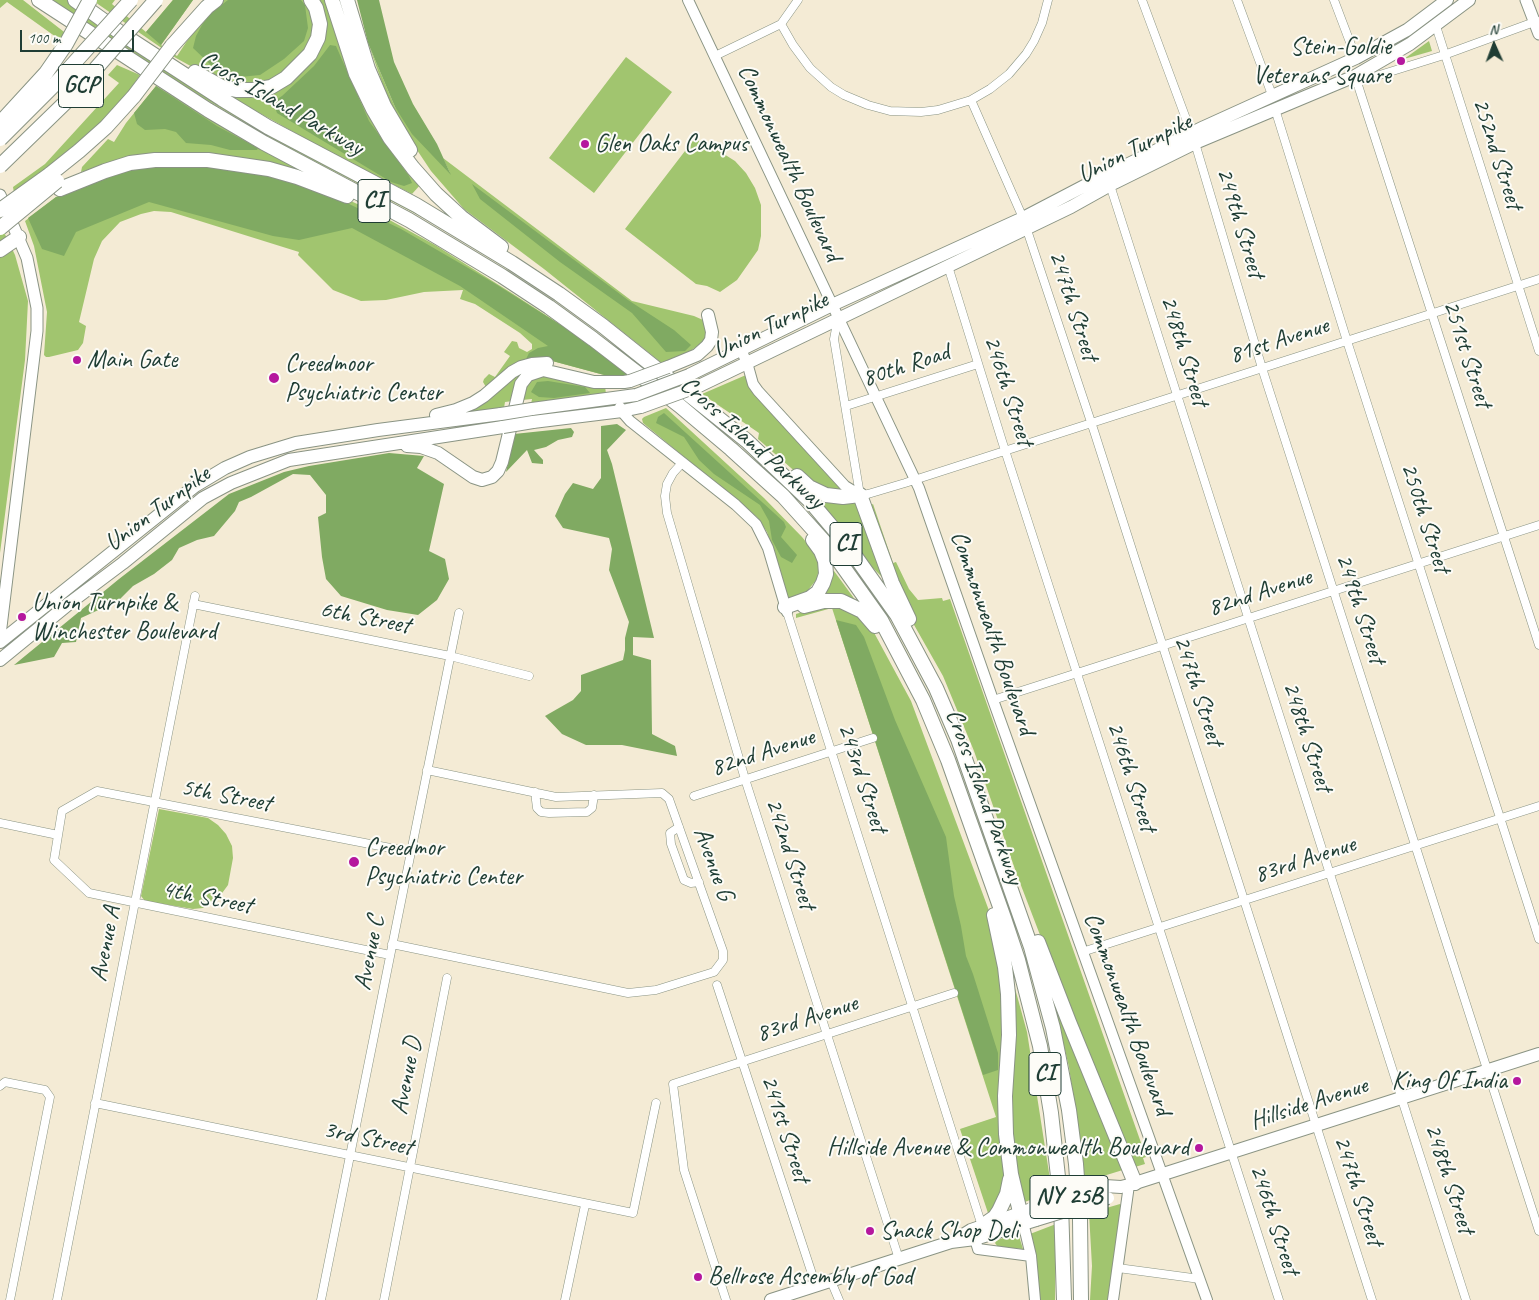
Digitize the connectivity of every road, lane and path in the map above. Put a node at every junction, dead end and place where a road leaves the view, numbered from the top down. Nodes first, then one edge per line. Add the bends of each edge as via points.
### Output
1 (38, 0) edge
2 (75, 0) edge
3 (90, 0) edge
4 (131, 0) edge
5 (156, 0) edge
6 (311, 0) edge
7 (332, 0) edge
8 (348, 0) edge
9 (688, 0) edge
10 (798, 0) edge
11 (1048, 0) edge
12 (1142, 0) edge
13 (1237, 0) edge
14 (1334, 0) edge
15 (1447, 0) edge
16 (1469, 0) edge
17 (1526, 0) edge
18 (205, 2) edge
19 (1432, 5) edge
20 (1537, 21) edge
21 (782, 24) junction
22 (1436, 26) junction
23 (1539, 34) edge
24 (125, 36) junction
25 (1444, 55) junction
26 (715, 56) junction
27 (1356, 58) junction
28 (1356, 79) junction
29 (1272, 95) junction
30 (971, 100) junction
31 (1275, 109) junction
32 (0, 123) edge
33 (1193, 138) junction
34 (0, 139) edge
35 (0, 166) edge
36 (55, 182) junction
37 (1110, 185) junction
38 (0, 195) edge
39 (0, 210) edge
40 (1025, 223) junction
41 (0, 229) edge
42 (19, 237) junction
43 (454, 247) junction
44 (503, 248) junction
45 (0, 250) edge
46 (948, 266) junction
47 (1539, 279) edge
48 (1518, 286) junction
49 (832, 305) junction
50 (1433, 313) junction
51 (708, 315) dead end
52 (838, 318) junction
53 (603, 326) junction
54 (1347, 341) junction
55 (741, 350) junction
56 (1539, 351) edge
57 (747, 363) junction
58 (978, 364) junction
59 (1262, 368) junction
60 (627, 381) junction
61 (1176, 395) junction
62 (875, 396) junction
63 (619, 398) junction
64 (638, 401) junction
65 (846, 406) junction
66 (622, 411) junction
67 (532, 416) junction
68 (502, 420) junction
69 (1091, 423) junction
70 (378, 430) junction
71 (747, 441) junction
72 (382, 445) junction
73 (1005, 450) junction
74 (682, 463) junction
75 (748, 464) junction
76 (915, 479) junction
77 (860, 495) junction
78 (1539, 525) edge
79 (1504, 536) junction
80 (1419, 564) junction
81 (1333, 591) junction
82 (194, 600) joint
83 (786, 609) junction
84 (459, 613) dead end
85 (1248, 618) junction
86 (0, 635) edge
87 (0, 642) edge
88 (1539, 645) edge
89 (1162, 646) junction
90 (450, 656) junction
91 (0, 660) edge
92 (924, 663) junction
93 (1077, 673) junction
94 (529, 676) dead end
95 (914, 680) junction
96 (993, 700) junction
97 (873, 738) dead end
98 (831, 752) junction
99 (427, 770) junction
100 (745, 779) junction
101 (535, 792) junction
102 (594, 795) junction
103 (694, 796) dead end
104 (154, 802) junction
105 (1539, 806) edge
106 (1500, 818) junction
107 (0, 823) edge
108 (679, 827) junction
109 (58, 835) junction
110 (1415, 846) junction
111 (411, 852) junction
112 (982, 856) junction
113 (1000, 858) junction
114 (1329, 873) junction
115 (699, 882) junction
116 (1244, 900) junction
117 (134, 904) junction
118 (1159, 928) junction
119 (1539, 939) edge
120 (392, 944) junction
121 (1082, 952) junction
122 (390, 955) junction
123 (447, 978) dead end
124 (717, 985) dead end
125 (954, 993) dead end
126 (912, 1007) junction
127 (827, 1034) junction
128 (1539, 1054) edge
129 (742, 1062) junction
130 (1487, 1070) junction
131 (0, 1086) edge
132 (1402, 1098) junction
133 (95, 1103) junction
134 (656, 1103) dead end
135 (1316, 1125) junction
136 (1231, 1153) junction
137 (350, 1156) junction
138 (410, 1168) junction
139 (1011, 1174) junction
140 (1162, 1175) junction
141 (1129, 1185) junction
142 (585, 1205) junction
143 (1028, 1216) junction
144 (982, 1226) junction
145 (1539, 1231) edge
146 (975, 1240) junction
147 (951, 1242) junction
148 (1030, 1256) junction
149 (899, 1259) junction
150 (1118, 1268) junction
151 (1200, 1278) junction
152 (831, 1281) junction
153 (816, 1286) junction
154 (10, 1300) edge
155 (57, 1300) edge
156 (320, 1300) edge
157 (384, 1300) edge
158 (565, 1300) edge
159 (726, 1300) edge
160 (771, 1300) edge
161 (839, 1300) edge
162 (1035, 1300) edge
163 (1064, 1300) edge
164 (1081, 1300) edge
165 (1113, 1300) edge
166 (1207, 1300) edge
167 (1279, 1300) edge
168 (1372, 1300) edge
169 (1466, 1300) edge

1 - 43 highway, Cross Island Parkway / CI via 208,110
2 - 24 highway, Cross Island Parkway / CI
3 - 32 highway, bridge via 46,73
4 - 34 highway, GCP, bridge
5 - 35 highway, GCP, bridge via 90,76
6 - 24 highway via 320,24 318,38 300,66 271,87 253,90 222,87
7 - 44 highway via 356,74 390,138 436,194
8 - 44 highway via 368,69 400,136 441,190 464,215
9 - 26 street, Commonwealth Boulevard
10 - 21 street
11 - 30 street via 1042,23 1026,54 1008,74
12 - 33 street, 249th Street
13 - 29 street
14 - 27 street
15 - 19 main road, Union Turnpike
16 - 22 main road, Union Turnpike
17 - 20 main road
18 - 36 highway, bridge via 134,96 86,152
19 - 27 main road, Union Turnpike via 1391,40
20 - 23 main road
20 - 25 street
21 - 26 street
21 - 30 street via 810,68 854,100 907,113 938,110
22 - 25 street, 252nd Street
22 - 28 main road, Union Turnpike
24 - 53 highway, Cross Island Parkway / CI via 268,127 465,234
25 - 28 street
25 - 48 street, 252nd Street
26 - 49 street, Commonwealth Boulevard
27 - 29 main road, Union Turnpike
28 - 31 main road, Union Turnpike
28 - 50 street, 251st Street
29 - 33 main road, Union Turnpike
30 - 40 street, 247th Street
31 - 33 main road, Union Turnpike
31 - 54 street, 250th Street
33 - 37 main road, Union Turnpike
33 - 40 main road, Union Turnpike via 1090,183
33 - 59 street, 249th Street
36 - 39 highway, bridge
36 - 41 highway, bridge
36 - 43 highway via 130,164 179,159 236,163 269,169 330,188
37 - 40 main road, Union Turnpike via 1071,207
37 - 61 street, 248th Street
38 - 42 main road
40 - 46 main road, Union Turnpike
40 - 49 main road, Union Turnpike
40 - 69 street, 247th Street
42 - 45 highway
42 - 86 main road via 33,284 37,331
43 - 75 highway, Cross Island Parkway / CI via 594,339
44 - 53 highway
46 - 52 main road, Union Turnpike
46 - 58 street, 246th Street
47 - 48 street, 81st Avenue
48 - 50 street, 81st Avenue
48 - 56 street, 252nd Street
49 - 52 street, Commonwealth Boulevard
49 - 55 main road, Union Turnpike
50 - 54 street, 81st Avenue
50 - 79 street, 251st Street
51 - 60 main road, bridge via 711,340 697,355
52 - 57 main road, Union Turnpike
52 - 62 street, Commonwealth Boulevard
52 - 65 street via 834,339
53 - 71 highway, Cross Island Parkway / CI
54 - 59 street, 81st Avenue
54 - 80 street, 250th Street
55 - 57 street
55 - 64 main road, Union Turnpike, bridge
57 - 64 main road, Union Turnpike, bridge via 699,386
57 - 77 street via 758,391 845,486
58 - 62 street, 80th Road
58 - 73 street, 246th Street
59 - 61 street, 81st Avenue
59 - 81 street, 249th Street
60 - 70 main road via 547,363 532,364 512,372 473,403
60 - 72 main road via 594,382 543,370 528,375 521,384 502,462 492,477 482,480 472,477 438,452
61 - 69 street, 81st Avenue
61 - 85 street, 248th Street
62 - 65 street, 80th Road
62 - 76 street, Commonwealth Boulevard
63 - 64 main road, Union Turnpike
63 - 66 street
63 - 67 main road, Union Turnpike
64 - 66 main road, Union Turnpike
65 - 77 street
66 - 67 main road, Union Turnpike
66 - 74 street, 243rd Street
67 - 68 main road, Union Turnpike, bridge
68 - 70 main road, Union Turnpike
68 - 72 main road, Union Turnpike
69 - 73 street, 81st Avenue
69 - 89 street, 247th Street
70 - 87 main road, Union Turnpike via 296,443 225,468 194,486
71 - 77 highway via 784,464 821,494 837,497
71 - 92 highway, Cross Island Parkway / CI via 810,501 848,546 882,592
72 - 91 main road, Union Turnpike via 289,460 210,494
73 - 76 street, 81st Avenue
73 - 93 street, 246th Street
74 - 83 street, 243rd Street via 756,524 768,548
74 - 100 street, 242nd Street via 667,484 666,508
75 - 83 highway via 818,547 825,560 826,574 818,592
75 - 95 highway, Cross Island Parkway / CI via 783,496 829,548 881,620
76 - 77 street, 81st Avenue
76 - 96 street, Commonwealth Boulevard
77 - 92 highway
78 - 79 street, 82nd Avenue
79 - 80 street, 82nd Avenue
79 - 88 street, 251st Street
80 - 81 street, 82nd Avenue
80 - 106 street, 250th Street
81 - 85 street, 82nd Avenue
81 - 110 street, 249th Street
82 - 90 street, 6th Street
82 - 104 street, Avenue A
83 - 95 highway via 829,600 857,608 871,620
83 - 98 street, 243rd Street
84 - 90 street, Avenue C
85 - 89 street, 82nd Avenue
85 - 114 street, 248th Street
89 - 93 street, 82nd Avenue
89 - 116 street, 247th Street
90 - 94 street, 6th Street
90 - 99 street, Avenue C
92 - 113 highway, Cross Island Parkway / CI via 955,731
93 - 96 street, 82nd Avenue
93 - 118 street, 246th Street
95 - 112 highway, Cross Island Parkway / CI via 940,740
96 - 121 street, Commonwealth Boulevard
97 - 98 street, 82nd Avenue
98 - 100 street, 82nd Avenue
98 - 126 street, 243rd Street
99 - 101 street
99 - 111 street, Avenue C
100 - 103 street, 82nd Avenue
100 - 127 street, 242nd Street
101 - 102 street via 556,797
101 - 102 street via 537,808 550,813 587,812 592,808
102 - 108 street, Avenue G via 662,793 669,799
104 - 109 street, 5th Street via 98,791 62,810
104 - 111 street, 5th Street
104 - 117 street, Avenue A
105 - 106 street, 83rd Avenue
106 - 110 street, 83rd Avenue
106 - 119 street, 250th Street
107 - 109 street
108 - 115 street, Avenue G
108 - 115 street via 670,833 671,844 684,880
109 - 117 street, 4th Street via 54,860 89,894
110 - 114 street, 83rd Avenue
110 - 130 street, 249th Street
111 - 120 street, Avenue C
112 - 139 highway via 1007,982 1009,1020 1005,1121
112 - 163 highway, Cross Island Parkway / CI via 1024,982 1044,1068 1058,1172
113 - 141 highway via 1026,908
113 - 164 highway, Cross Island Parkway / CI via 1039,975 1065,1082 1079,1193
114 - 116 street, 83rd Avenue
114 - 132 street, 248th Street
115 - 120 street, Avenue G via 723,951 723,960 714,972 656,990 628,992
116 - 118 street, 83rd Avenue
116 - 135 street, 247th Street
117 - 122 street, 4th Street
117 - 133 street, Avenue A
118 - 121 street, 83rd Avenue
118 - 136 street, 246th Street
120 - 122 street, Avenue C
121 - 140 street, Commonwealth Boulevard
122 - 137 street, Avenue C
123 - 138 street, Avenue D
124 - 129 street, 241st Street
125 - 126 street, 83rd Avenue
126 - 127 street, 83rd Avenue
126 - 144 street, 243rd Street
127 - 129 street, 83rd Avenue
127 - 149 street, 242nd Street
128 - 130 main road, Hillside Avenue / NY 25B
129 - 153 street, 241st Street
129 - 159 street, 83rd Avenue via 673,1084 684,1170
130 - 132 main road, Hillside Avenue / NY 25B
130 - 145 street, 249th Street
131 - 154 street via 5,1082 45,1090 50,1097
132 - 135 main road, Hillside Avenue / NY 25B
132 - 169 street, 248th Street
133 - 137 street, 3rd Street
133 - 155 street, Avenue A
134 - 142 street, 3rd Street via 633,1213
135 - 136 main road, Hillside Avenue / NY 25B
135 - 168 street, 247th Street
136 - 140 main road, Hillside Avenue / NY 25B
136 - 167 street, 246th Street
137 - 138 street, 3rd Street
137 - 156 street, Avenue C
138 - 142 street, 3rd Street
138 - 157 street, Avenue D
139 - 143 highway
139 - 144 highway via 1001,1208
140 - 141 main road, Hillside Avenue / NY 25B
140 - 151 street, Commonwealth Boulevard
141 - 143 main road, Hillside Avenue / NY 25B, bridge
141 - 150 street
142 - 158 street
143 - 144 main road, Hillside Avenue / NY 25B
143 - 146 main road, Hillside Avenue / NY 25B
143 - 148 street
144 - 147 main road, Hillside Avenue / NY 25B
146 - 147 main road, Hillside Avenue / NY 25B
146 - 148 street via 978,1248
147 - 149 main road, Hillside Avenue / NY 25B
148 - 162 street
149 - 152 main road, Hillside Avenue / NY 25B
150 - 151 street
150 - 165 street
151 - 166 street, Commonwealth Boulevard
152 - 153 main road, Hillside Avenue / NY 25B
152 - 161 street
153 - 160 main road, Hillside Avenue / NY 25B

